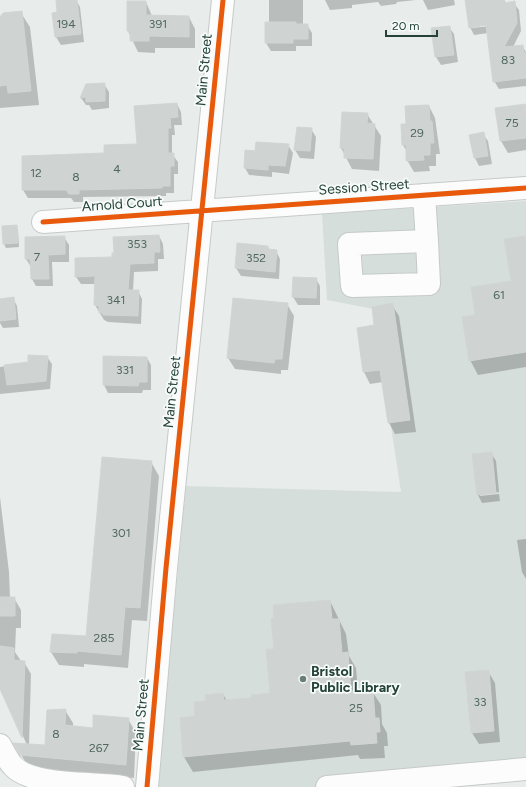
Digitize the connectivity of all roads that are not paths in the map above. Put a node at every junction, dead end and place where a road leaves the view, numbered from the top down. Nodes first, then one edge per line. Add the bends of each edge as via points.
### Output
1 (223, 0) edge
2 (526, 188) edge
3 (424, 195) junction
4 (203, 210) junction
5 (43, 222) dead end
6 (426, 241) dead end
7 (0, 746) edge
8 (526, 769) edge
9 (123, 787) edge
10 (147, 787) edge
11 (327, 787) edge

1 - 4 street, Main Street
2 - 3 street, Session Street
3 - 4 street, Session Street
3 - 6 street
4 - 5 street, Arnold Court
4 - 10 street, Main Street via 166,568
7 - 9 street via 13,767 44,780
8 - 11 street

